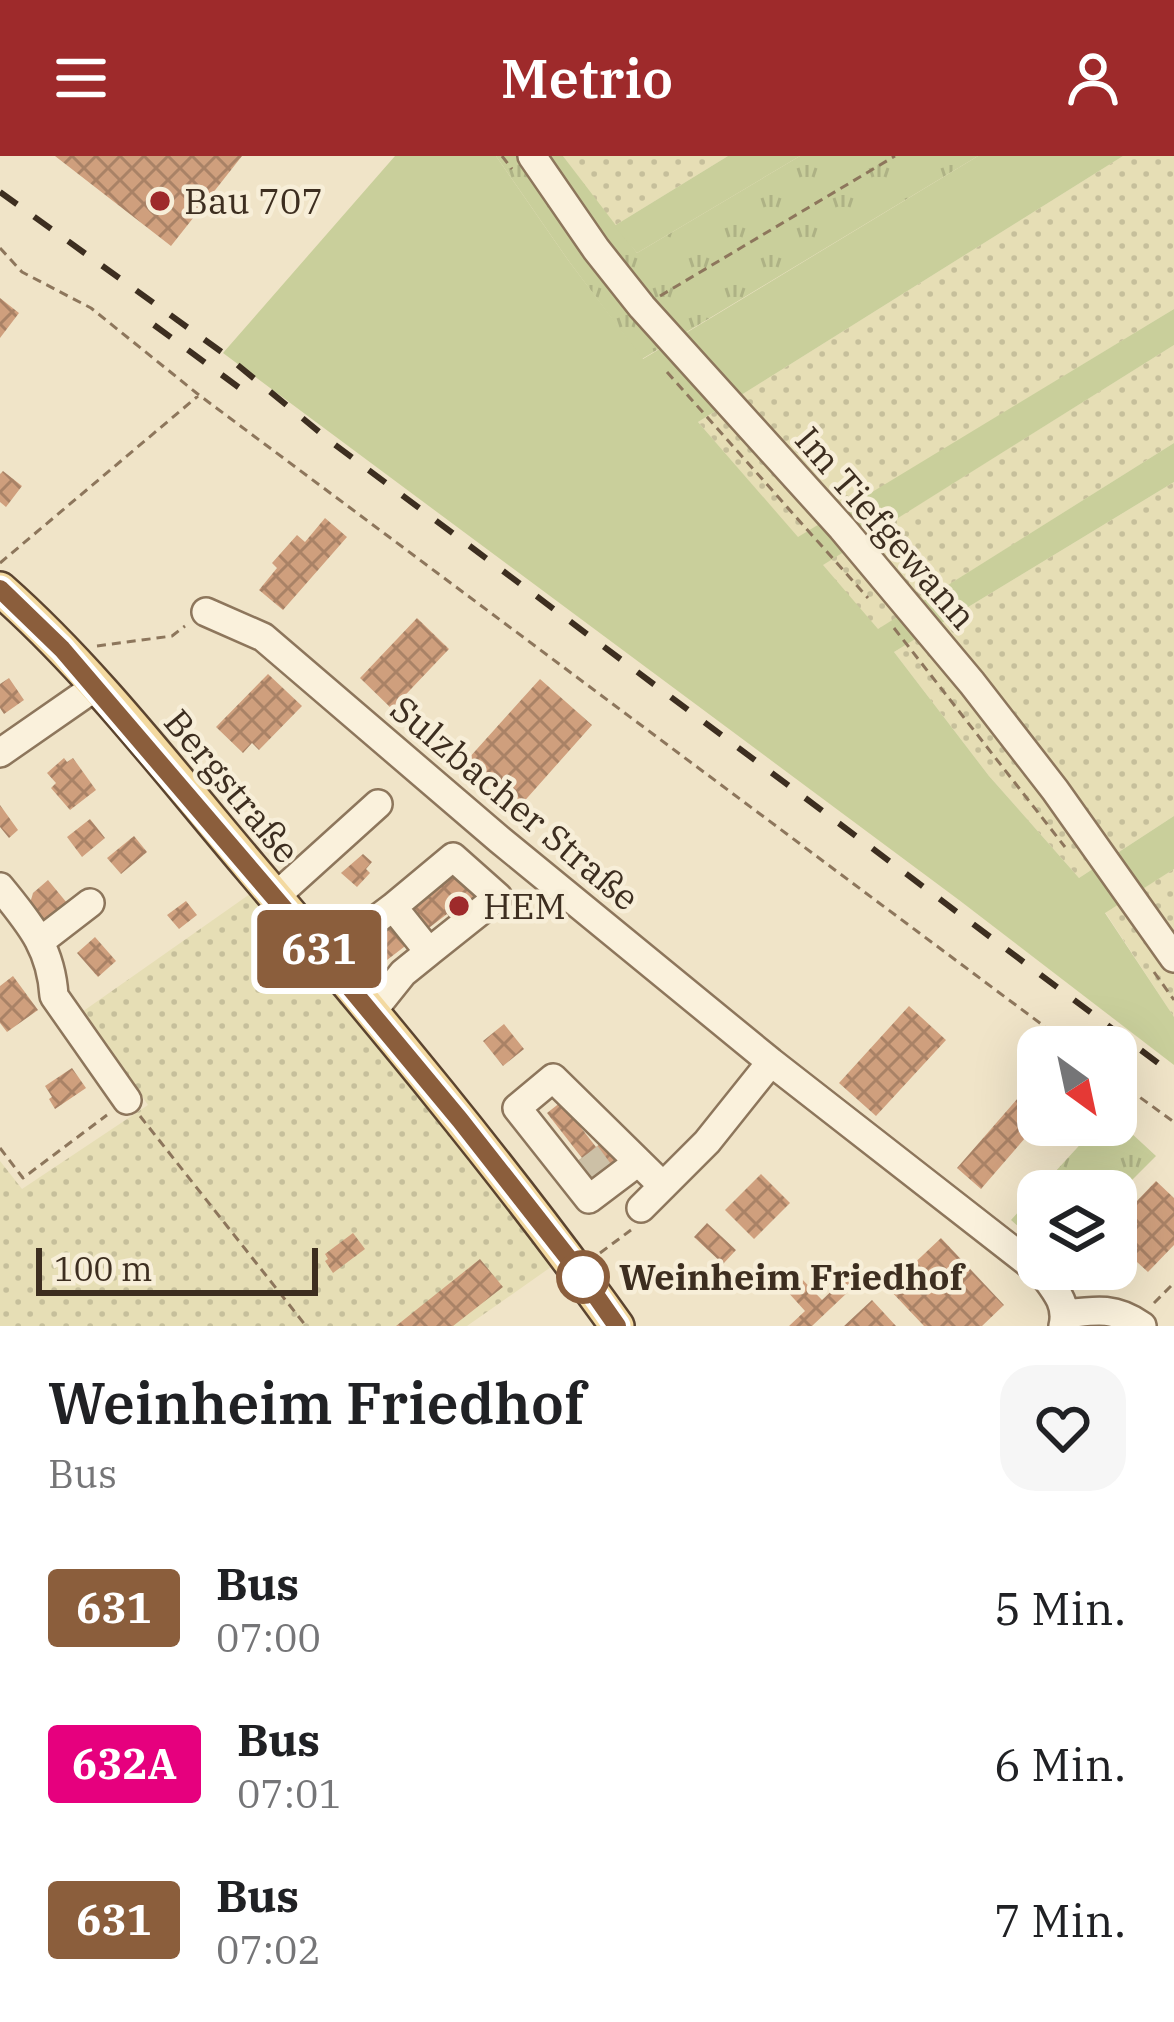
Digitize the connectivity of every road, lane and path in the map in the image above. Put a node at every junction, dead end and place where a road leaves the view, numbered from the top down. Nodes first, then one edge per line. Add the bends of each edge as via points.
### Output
1 (502, 156) edge
2 (895, 156) edge
3 (523, 164) edge
4 (0, 248) edge
5 (642, 307) junction
6 (662, 365) dead end
7 (200, 395) junction
8 (0, 563) edge
9 (0, 589) edge
10 (868, 598) dead end
11 (206, 611) joint
12 (883, 614) dead end
13 (62, 649) junction
14 (95, 687) junction
15 (5, 740) edge
16 (378, 804) dead end
17 (1074, 858) dead end
18 (0, 886) edge
19 (275, 897) junction
20 (90, 903) dead end
21 (393, 907) junction
22 (42, 940) junction
23 (429, 952) junction
24 (322, 953) junction
25 (1160, 960) edge
26 (1174, 1000) edge
27 (370, 1013) junction
28 (1044, 1026) edge
29 (771, 1062) junction
30 (1137, 1096) edge
31 (128, 1100) junction
32 (1174, 1123) edge
33 (0, 1148) edge
34 (623, 1153) junction
35 (663, 1186) junction
36 (641, 1208) joint
37 (590, 1260) dead end
38 (1064, 1320) edge
39 (306, 1326) edge
40 (617, 1326) edge
41 (1142, 1326) edge

1 - 3 path
2 - 5 path
3 - 5 street, Im Tiefgewann
4 - 7 path via 22,272 91,308
5 - 25 street, Im Tiefgewann via 972,683 1055,790
6 - 10 path
7 - 8 path
7 - 28 path
9 - 13 main road, Bergstraße
11 - 13 path via 172,636 88,647 78,637
11 - 29 street, Sulzbacher Straße via 263,637
12 - 17 path
13 - 14 main road, Bergstraße
14 - 15 street
14 - 19 main road, Bergstraße
16 - 19 street
18 - 22 street
19 - 24 main road, Bergstraße
20 - 22 street
21 - 23 street
21 - 23 street via 453,856 498,897
21 - 24 street
22 - 31 street via 53,996
23 - 27 street
24 - 27 main road, Bergstraße
25 - 26 path
27 - 40 main road, Bergstraße
29 - 35 street
29 - 38 street, Sulzbacher Straße via 1043,1275 1060,1297
30 - 32 path
31 - 33 path via 23,1178
31 - 39 path
34 - 34 street via 589,1199 517,1108 554,1078
34 - 35 street
35 - 36 street
36 - 37 path via 636,1227
38 - 41 street via 1102,1309

